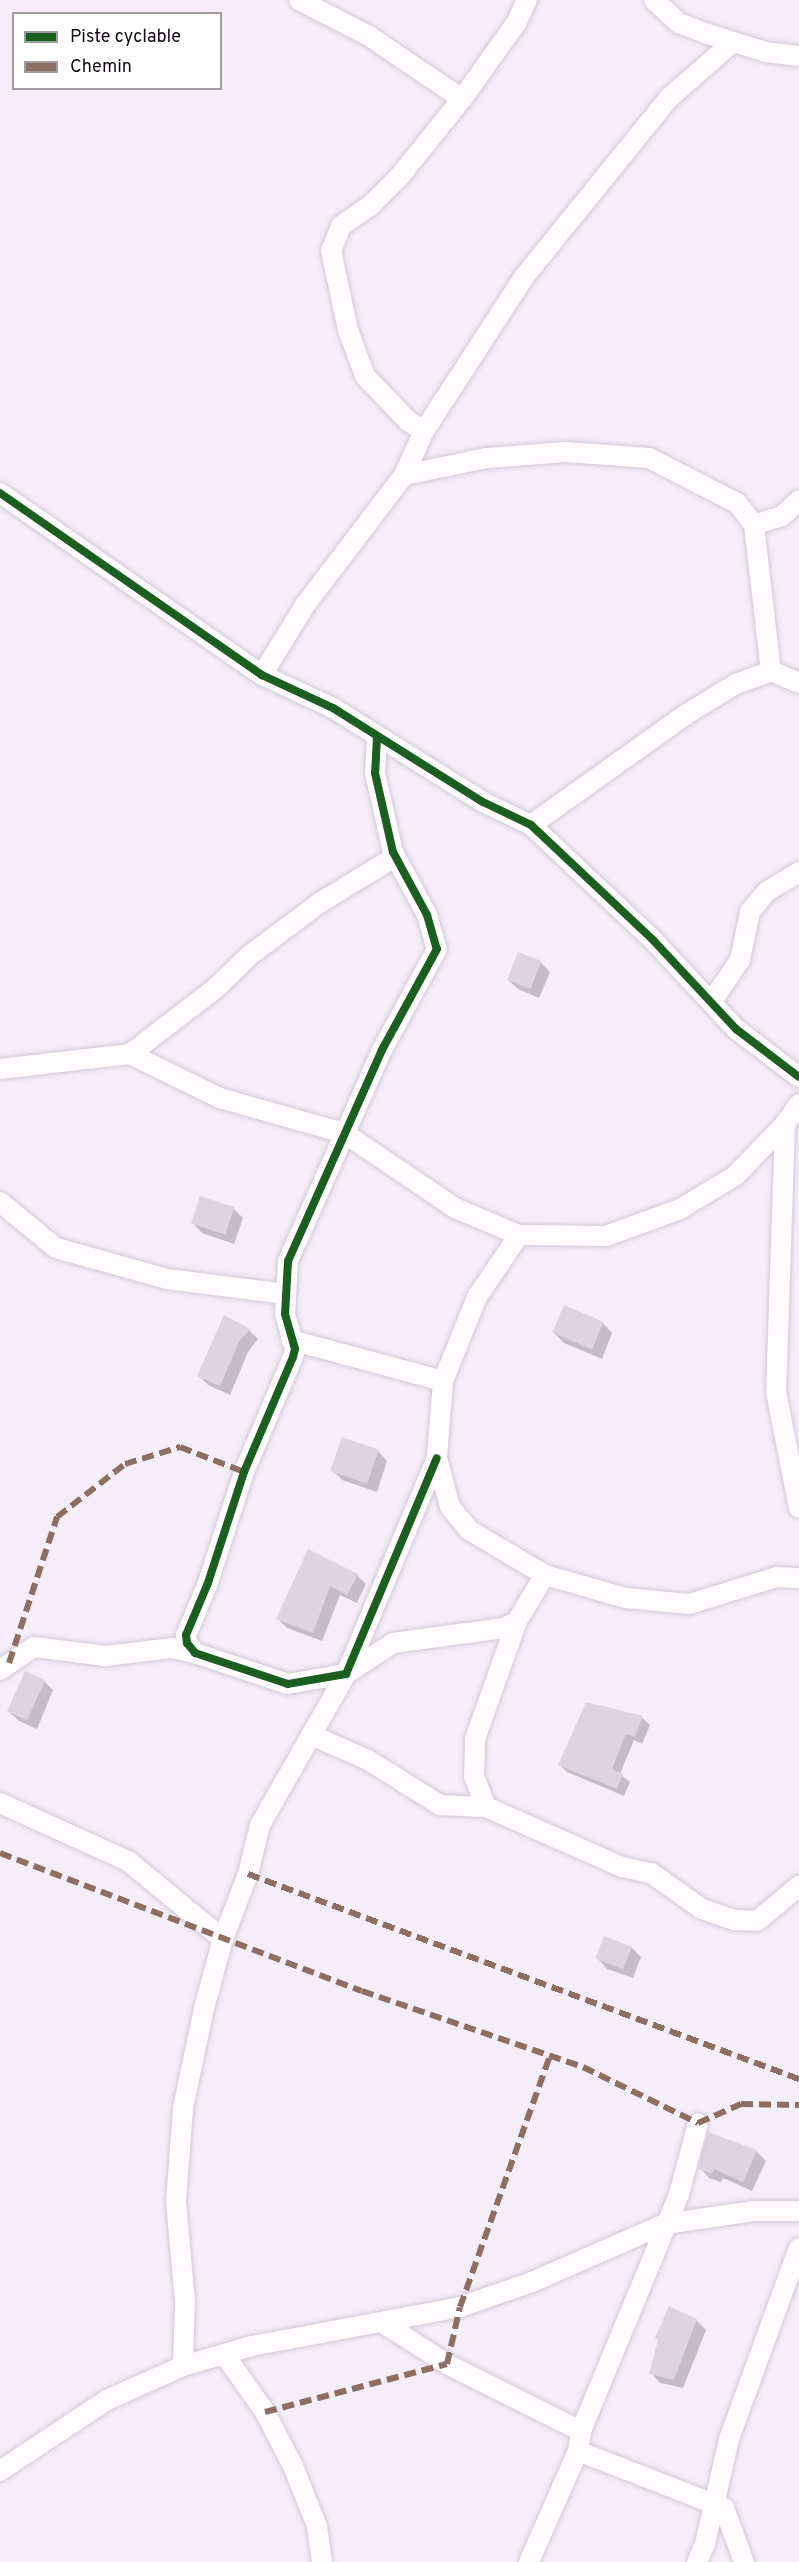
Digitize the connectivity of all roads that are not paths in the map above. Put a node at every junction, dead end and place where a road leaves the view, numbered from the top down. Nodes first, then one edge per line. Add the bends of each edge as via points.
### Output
1 (299, 0) edge
2 (527, 0) edge
3 (654, 0) edge
4 (733, 42) junction
5 (799, 56) edge
6 (462, 99) junction
7 (424, 431) junction
8 (404, 475) junction
9 (0, 493) edge
10 (799, 501) edge
11 (754, 525) junction
12 (771, 671) junction
13 (262, 675) junction
14 (799, 683) edge
15 (377, 737) junction
16 (531, 825) junction
17 (395, 857) junction
18 (799, 872) edge
19 (712, 1001) junction
20 (130, 1054) junction
21 (3, 1073) edge
22 (799, 1077) edge
23 (799, 1104) edge
24 (785, 1124) junction
25 (344, 1133) junction
26 (0, 1202) edge
27 (519, 1234) junction
28 (286, 1294) junction
29 (291, 1340) junction
30 (444, 1381) junction
31 (437, 1458) junction
32 (799, 1508) edge
33 (545, 1575) junction
34 (799, 1578) edge
35 (517, 1621) junction
36 (195, 1653) junction
37 (0, 1670) edge
38 (346, 1674) junction
39 (311, 1735) junction
40 (0, 1803) edge
41 (486, 1807) junction
42 (799, 1886) edge
43 (223, 1939) junction
44 (698, 2123) dead end
45 (799, 2211) edge
46 (664, 2224) junction
47 (799, 2248) edge
48 (383, 2323) junction
49 (224, 2354) junction
50 (183, 2366) junction
51 (579, 2441) junction
52 (0, 2471) edge
53 (713, 2503) junction
54 (322, 2562) edge
55 (529, 2562) edge
56 (697, 2562) edge
57 (744, 2562) edge

1 - 6 street via 369,36
2 - 6 street via 517,22
3 - 4 street via 679,22
4 - 5 street
4 - 7 street via 669,98 567,222 524,277
6 - 7 street via 400,176 372,204 341,226 331,251 348,330 364,376 408,421
7 - 8 street
8 - 11 street via 487,458 566,452 649,458 737,503
8 - 13 street via 305,605
9 - 13 street
10 - 11 street via 782,516
11 - 12 street
12 - 14 street
12 - 16 street via 736,684 686,715
13 - 15 street via 333,708
15 - 16 street via 483,802
15 - 17 street via 375,773
16 - 19 street
17 - 20 street via 321,902
17 - 25 street via 427,915 436,948
18 - 19 street via 766,892 750,912 740,960
19 - 22 street via 736,1029
20 - 21 street
20 - 25 street via 220,1098
23 - 24 street
24 - 27 street via 735,1176 681,1209 606,1236
24 - 32 street via 776,1392
25 - 27 street via 454,1208
25 - 28 street via 288,1261
26 - 28 street via 56,1248 167,1279
27 - 30 street via 477,1297
28 - 29 street via 285,1314
29 - 30 street
29 - 36 street via 293,1358 244,1472 208,1583 186,1635
30 - 31 street
31 - 33 street via 450,1507 469,1530
31 - 38 street
33 - 34 street via 626,1598 689,1604 777,1577
33 - 35 street
35 - 38 street via 504,1628 393,1643
35 - 41 street via 476,1739 474,1776
36 - 37 street via 171,1648 105,1656 33,1647
36 - 38 street via 288,1684
38 - 39 street
39 - 41 street via 368,1760 440,1806
39 - 43 street via 260,1825 248,1874
40 - 43 street via 128,1861
41 - 42 street via 622,1868 651,1873 702,1909 735,1920 756,1921
43 - 50 street via 183,2109 176,2202 185,2302
44 - 46 street via 679,2194
45 - 46 street via 754,2211
46 - 48 street via 521,2286 460,2307
46 - 51 street
47 - 53 street via 729,2439
48 - 49 street
48 - 51 street
49 - 50 street
49 - 54 street via 265,2412 293,2466 317,2526
50 - 52 street via 107,2400
51 - 53 street
51 - 55 street
53 - 56 street via 705,2544
53 - 57 street via 729,2515

